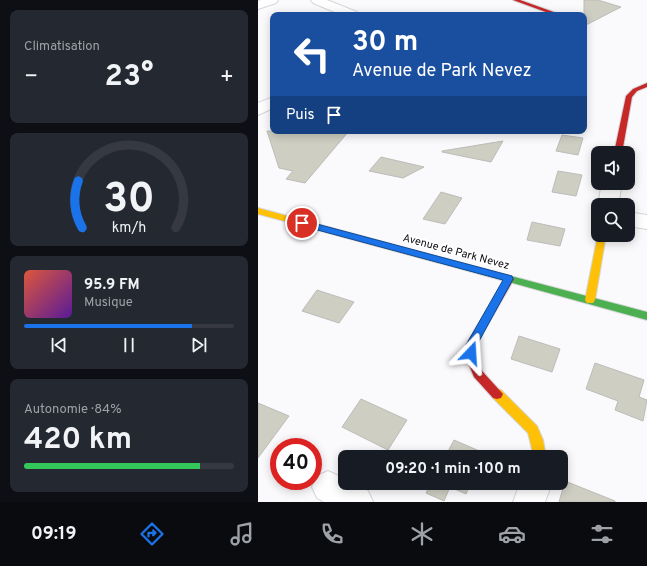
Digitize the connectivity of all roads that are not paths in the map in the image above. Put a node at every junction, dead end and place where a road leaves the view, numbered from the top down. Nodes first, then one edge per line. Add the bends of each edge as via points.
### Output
1 (272, 0) edge
2 (317, 0) edge
3 (515, 0) edge
4 (258, 5) edge
5 (346, 12) edge
6 (550, 12) edge
7 (647, 86) edge
8 (270, 103) edge
9 (258, 110) edge
10 (619, 146) edge
11 (258, 211) edge
12 (635, 220) edge
13 (647, 222) edge
14 (601, 242) edge
15 (508, 279) junction
16 (590, 300) junction
17 (647, 316) edge
18 (539, 450) edge
19 (328, 487) dead end
20 (533, 490) edge
21 (357, 502) edge
22 (529, 502) edge

1 - 4 street
2 - 5 street
3 - 6 street
7 - 10 street via 635,90 629,96
8 - 9 street
11 - 15 street, Avenue de Park Nevez
12 - 13 street
14 - 16 street
15 - 16 street, Avenue de Park Nevez
15 - 18 street via 472,345 472,360 478,374 533,430
16 - 17 street, Avenue de Park Nevez
19 - 21 street
20 - 22 street

